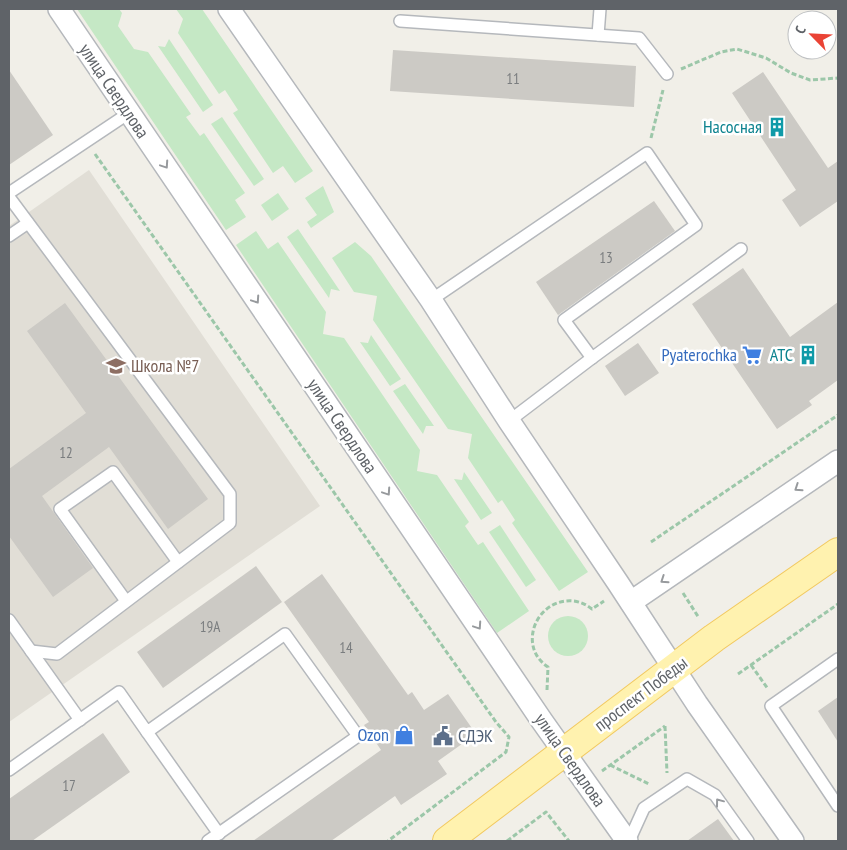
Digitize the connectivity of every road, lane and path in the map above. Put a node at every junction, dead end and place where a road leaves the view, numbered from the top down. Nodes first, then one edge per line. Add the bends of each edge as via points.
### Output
1 (59, 9) edge
2 (229, 9) edge
3 (600, 9) edge
4 (400, 21) dead end
5 (598, 35) junction
6 (667, 74) junction
7 (838, 78) edge
8 (129, 113) junction
9 (86, 142) junction
10 (647, 153) junction
11 (9, 193) edge
12 (9, 197) edge
13 (28, 223) junction
14 (9, 236) edge
15 (741, 249) dead end
16 (431, 300) junction
17 (592, 358) junction
18 (838, 415) edge
19 (509, 421) junction
20 (838, 461) edge
21 (651, 542) dead end
22 (838, 552) edge
23 (178, 562) junction
24 (683, 593) dead end
25 (126, 601) junction
26 (604, 601) dead end
27 (631, 602) junction
28 (838, 604) edge
29 (9, 620) edge
30 (703, 622) dead end
31 (31, 651) junction
32 (838, 660) edge
33 (751, 665) junction
34 (674, 668) junction
35 (738, 674) dead end
36 (546, 696) dead end
37 (776, 702) junction
38 (80, 720) junction
39 (147, 732) junction
40 (564, 752) junction
41 (610, 765) junction
42 (9, 770) edge
43 (597, 774) dead end
44 (667, 792) junction
45 (838, 806) edge
46 (219, 834) junction
47 (208, 841) edge
48 (388, 841) edge
49 (447, 841) edge
50 (507, 841) edge
51 (569, 841) edge
52 (628, 841) edge
53 (748, 841) edge
54 (793, 841) edge

1 - 8 street, улица Свердлова
2 - 16 street
3 - 5 lane
4 - 5 lane
5 - 6 lane via 639,38
6 - 7 path via 721,52 737,49 766,58 810,80
6 - 10 path
8 - 9 lane
8 -> 40 street, улица Свердлова
9 - 11 lane
9 - 48 path via 508,737 506,752
10 - 16 lane
10 - 17 lane via 696,225 564,320
12 - 13 lane
13 - 14 lane
13 - 23 lane via 230,494 230,523
15 - 17 lane
16 - 19 street
17 - 19 lane
18 - 21 path
19 - 27 street
20 -> 27 street
22 - 34 main road, проспект Победы
23 - 25 lane
23 - 25 lane via 113,472 60,509
24 - 30 path
25 - 31 lane via 57,654
26 - 36 path via 592,609 567,600 555,603 536,620 533,644 537,656 548,667
27 - 34 street
28 - 33 path
29 - 31 lane
31 - 38 lane
32 - 37 lane
33 - 35 path
33 - 37 path
34 - 40 main road, проспект Победы
34 - 54 street
37 - 45 lane via 771,706
38 - 39 lane via 119,692
38 - 42 lane
39 - 46 lane
39 - 46 lane via 284,634 358,736
40 - 49 main road, проспект Победы
40 - 52 street, улица Свердлова
41 - 43 path
41 - 44 path
41 - 44 path via 665,726
44 - 52 lane via 644,808
53 -> 44 lane via 715,796 694,783 687,779
46 - 47 lane
50 - 51 path via 546,812

